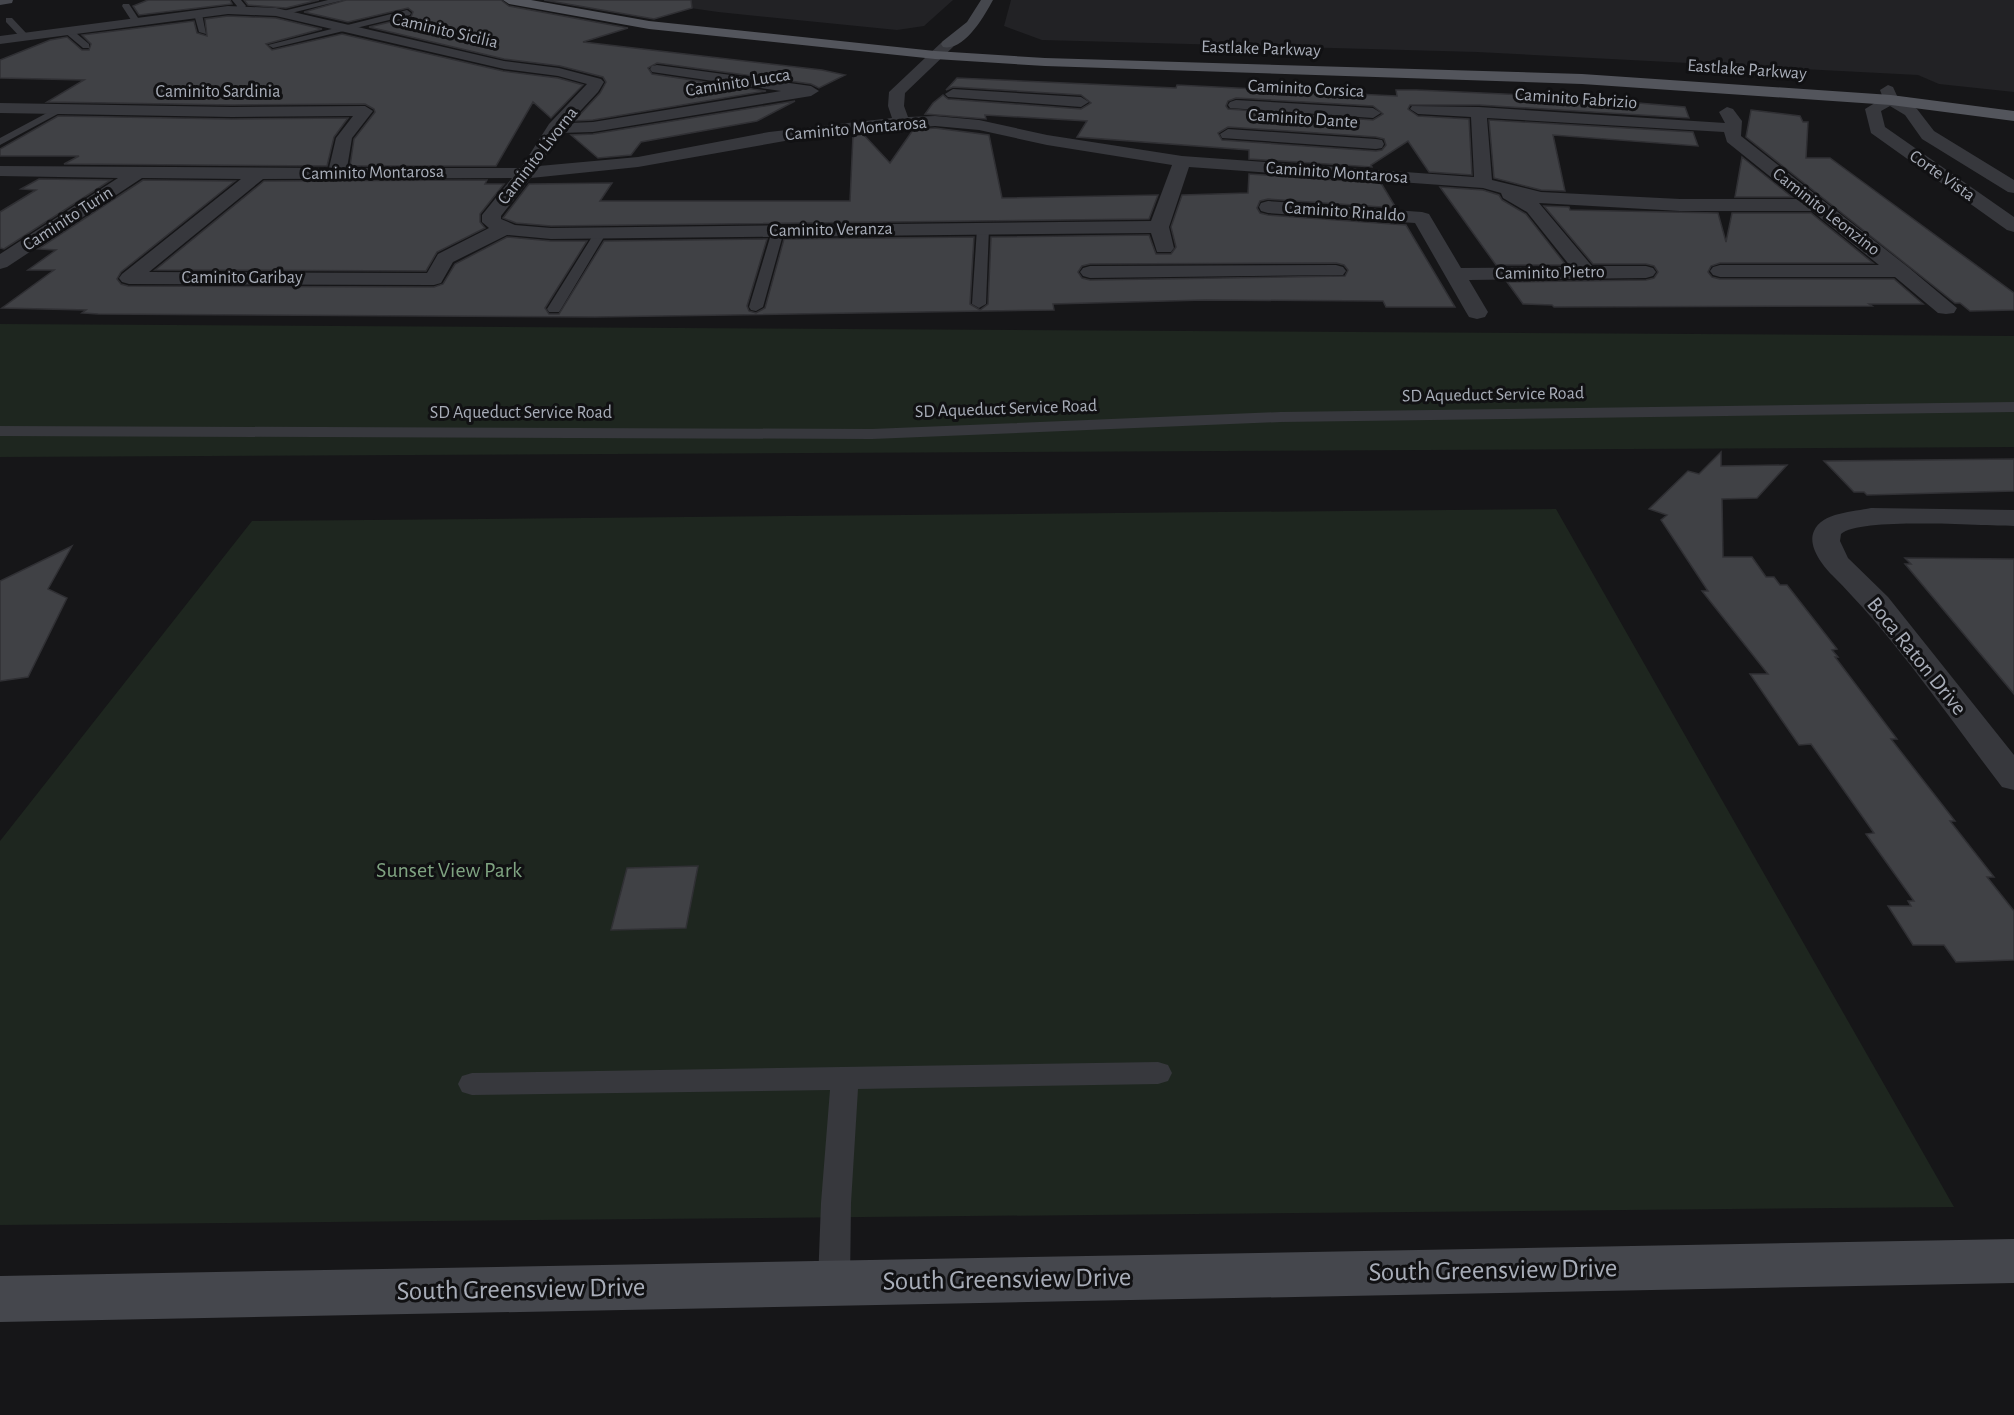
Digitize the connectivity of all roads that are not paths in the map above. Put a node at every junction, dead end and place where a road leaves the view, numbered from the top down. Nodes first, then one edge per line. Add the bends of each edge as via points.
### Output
1 (8, 0) edge
2 (340, 0) edge
3 (509, 0) edge
4 (585, 0) edge
5 (987, 0) edge
6 (0, 1) edge
7 (237, 5) edge
8 (126, 6) dead end
9 (279, 13) junction
10 (407, 13) dead end
11 (198, 14) junction
12 (9, 20) dead end
13 (136, 21) junction
14 (341, 28) junction
15 (67, 30) junction
16 (203, 32) dead end
17 (24, 36) junction
18 (0, 40) edge
19 (948, 44) junction
20 (273, 45) dead end
21 (86, 46) dead end
22 (934, 55) junction
23 (657, 69) dead end
24 (596, 82) joint
25 (1089, 85) dead end
26 (953, 94) dead end
27 (1889, 95) junction
28 (1081, 102) junction
29 (2014, 104) edge
30 (0, 108) edge
31 (62, 109) junction
32 (1723, 109) dead end
33 (1418, 110) dead end
34 (1479, 112) junction
35 (1373, 113) dead end
36 (2014, 116) edge
37 (902, 122) junction
38 (555, 128) junction
39 (1732, 128) junction
40 (1880, 128) junction
41 (1924, 129) junction
42 (1228, 134) junction
43 (1047, 140) junction
44 (0, 142) edge
45 (1376, 144) dead end
46 (1182, 161) junction
47 (1219, 165) junction
48 (0, 171) edge
49 (526, 173) junction
50 (136, 174) junction
51 (259, 174) junction
52 (337, 174) junction
53 (1492, 186) junction
54 (2014, 188) edge
55 (1816, 205) junction
56 (1268, 207) dead end
57 (2009, 220) edge
58 (1159, 226) junction
59 (983, 228) junction
60 (503, 229) junction
61 (778, 231) junction
62 (601, 232) junction
63 (0, 263) edge
64 (1336, 271) dead end
65 (1720, 271) dead end
66 (1901, 271) junction
67 (1090, 272) dead end
68 (1170, 272) junction
69 (1586, 272) junction
70 (1646, 272) dead end
71 (1455, 274) junction
72 (979, 304) dead end
73 (756, 307) dead end
74 (1946, 308) dead end
75 (554, 309) dead end
76 (1477, 312) dead end
77 (2014, 406) edge
78 (0, 431) edge
79 (2014, 518) edge
80 (2014, 779) edge
81 (1158, 1072) dead end
82 (845, 1078) junction
83 (472, 1084) dead end
84 (2014, 1261) edge
85 (834, 1282) junction
86 (0, 1299) edge

1 - 6 street
2 - 9 lane
3 - 22 main road, Eastlake Parkway via 649,25
4 - 19 main road, Eastlake Parkway via 695,18
5 - 19 street via 972,25
7 - 9 street, Caminito Sicilia
7 - 11 street, Caminito Sicilia
8 - 13 lane
9 - 14 street, Caminito Sicilia
10 - 14 lane
11 - 13 street, Caminito Sicilia
11 - 16 lane
12 - 17 lane
13 - 15 street, Caminito Sicilia
14 - 20 lane
14 - 24 street, Caminito Sicilia
15 - 17 street, Caminito Sicilia
15 - 21 lane
17 - 18 street, Caminito Sicilia
19 - 22 street
19 - 27 main road, Eastlake Parkway via 1158,55 1597,67
22 - 27 main road, Eastlake Parkway via 1582,79
22 - 37 street via 897,92 896,106
23 - 38 street, Caminito Lucca via 811,91 593,127
24 - 38 street, Caminito Livorna
25 - 28 street
26 - 28 street
27 - 29 main road, Eastlake Parkway
27 - 36 main road, Eastlake Parkway
27 - 40 street via 1872,109
27 - 41 street, Corte Vista via 1911,112
28 - 43 street via 1068,127
30 - 31 street, Caminito Sardinia
31 - 44 lane
31 - 52 street, Caminito Sardinia via 365,111 344,138
32 - 39 street, Caminito Leonzino via 1734,121
33 - 34 street, Caminito Fabrizio
34 - 39 street, Caminito Fabrizio
34 - 53 street
35 - 42 street, Caminito Corsica via 1235,98
37 - 43 street, Caminito Montarosa via 979,125
37 - 49 street, Caminito Montarosa via 769,137 638,162
38 - 49 street, Caminito Livorna
39 - 55 street, Caminito Leonzino via 1733,138
40 - 41 street, Corte Vista
40 - 57 street, Corte Vista
41 - 54 street, Corte Vista
42 - 45 street, Caminito Dante
42 - 47 street
43 - 46 street, Caminito Montarosa
46 - 47 street, Caminito Montarosa
46 - 58 street
47 - 53 street, Caminito Montarosa
48 - 50 street, Caminito Montarosa
49 - 52 street, Caminito Montarosa
49 - 60 street, Caminito Livorna via 491,215 492,222
50 - 51 street, Caminito Montarosa
50 - 63 street, Caminito Turin
51 - 52 street, Caminito Montarosa
51 - 60 street, Caminito Garibay via 129,278 434,279 445,258
53 - 55 street, Caminito Montarosa via 1541,198 1582,202
53 - 69 street via 1534,208
55 - 66 street, Caminito Leonzino
56 - 71 street, Caminito Rinaldo via 1422,218
58 - 59 street, Caminito Veranza
58 - 68 street
59 - 61 street, Caminito Veranza
59 - 72 lane
60 - 62 street, Caminito Veranza
61 - 62 street, Caminito Veranza
61 - 73 lane
62 - 75 lane
64 - 68 street
65 - 66 street
66 - 74 street, Caminito Leonzino
67 - 68 street
69 - 70 street, Caminito Pietro
69 - 71 street, Caminito Pietro
71 - 76 street, Caminito Rinaldo
77 - 78 lane, SD Aqueduct Service Road via 1281,417 872,434
79 - 80 street, Boca Raton Drive via 1870,516 1836,524 1827,532 1826,542 1835,562 1876,603
81 - 82 lane
82 - 83 lane
82 - 85 lane
84 - 85 street, South Greensview Drive
85 - 86 street, South Greensview Drive

